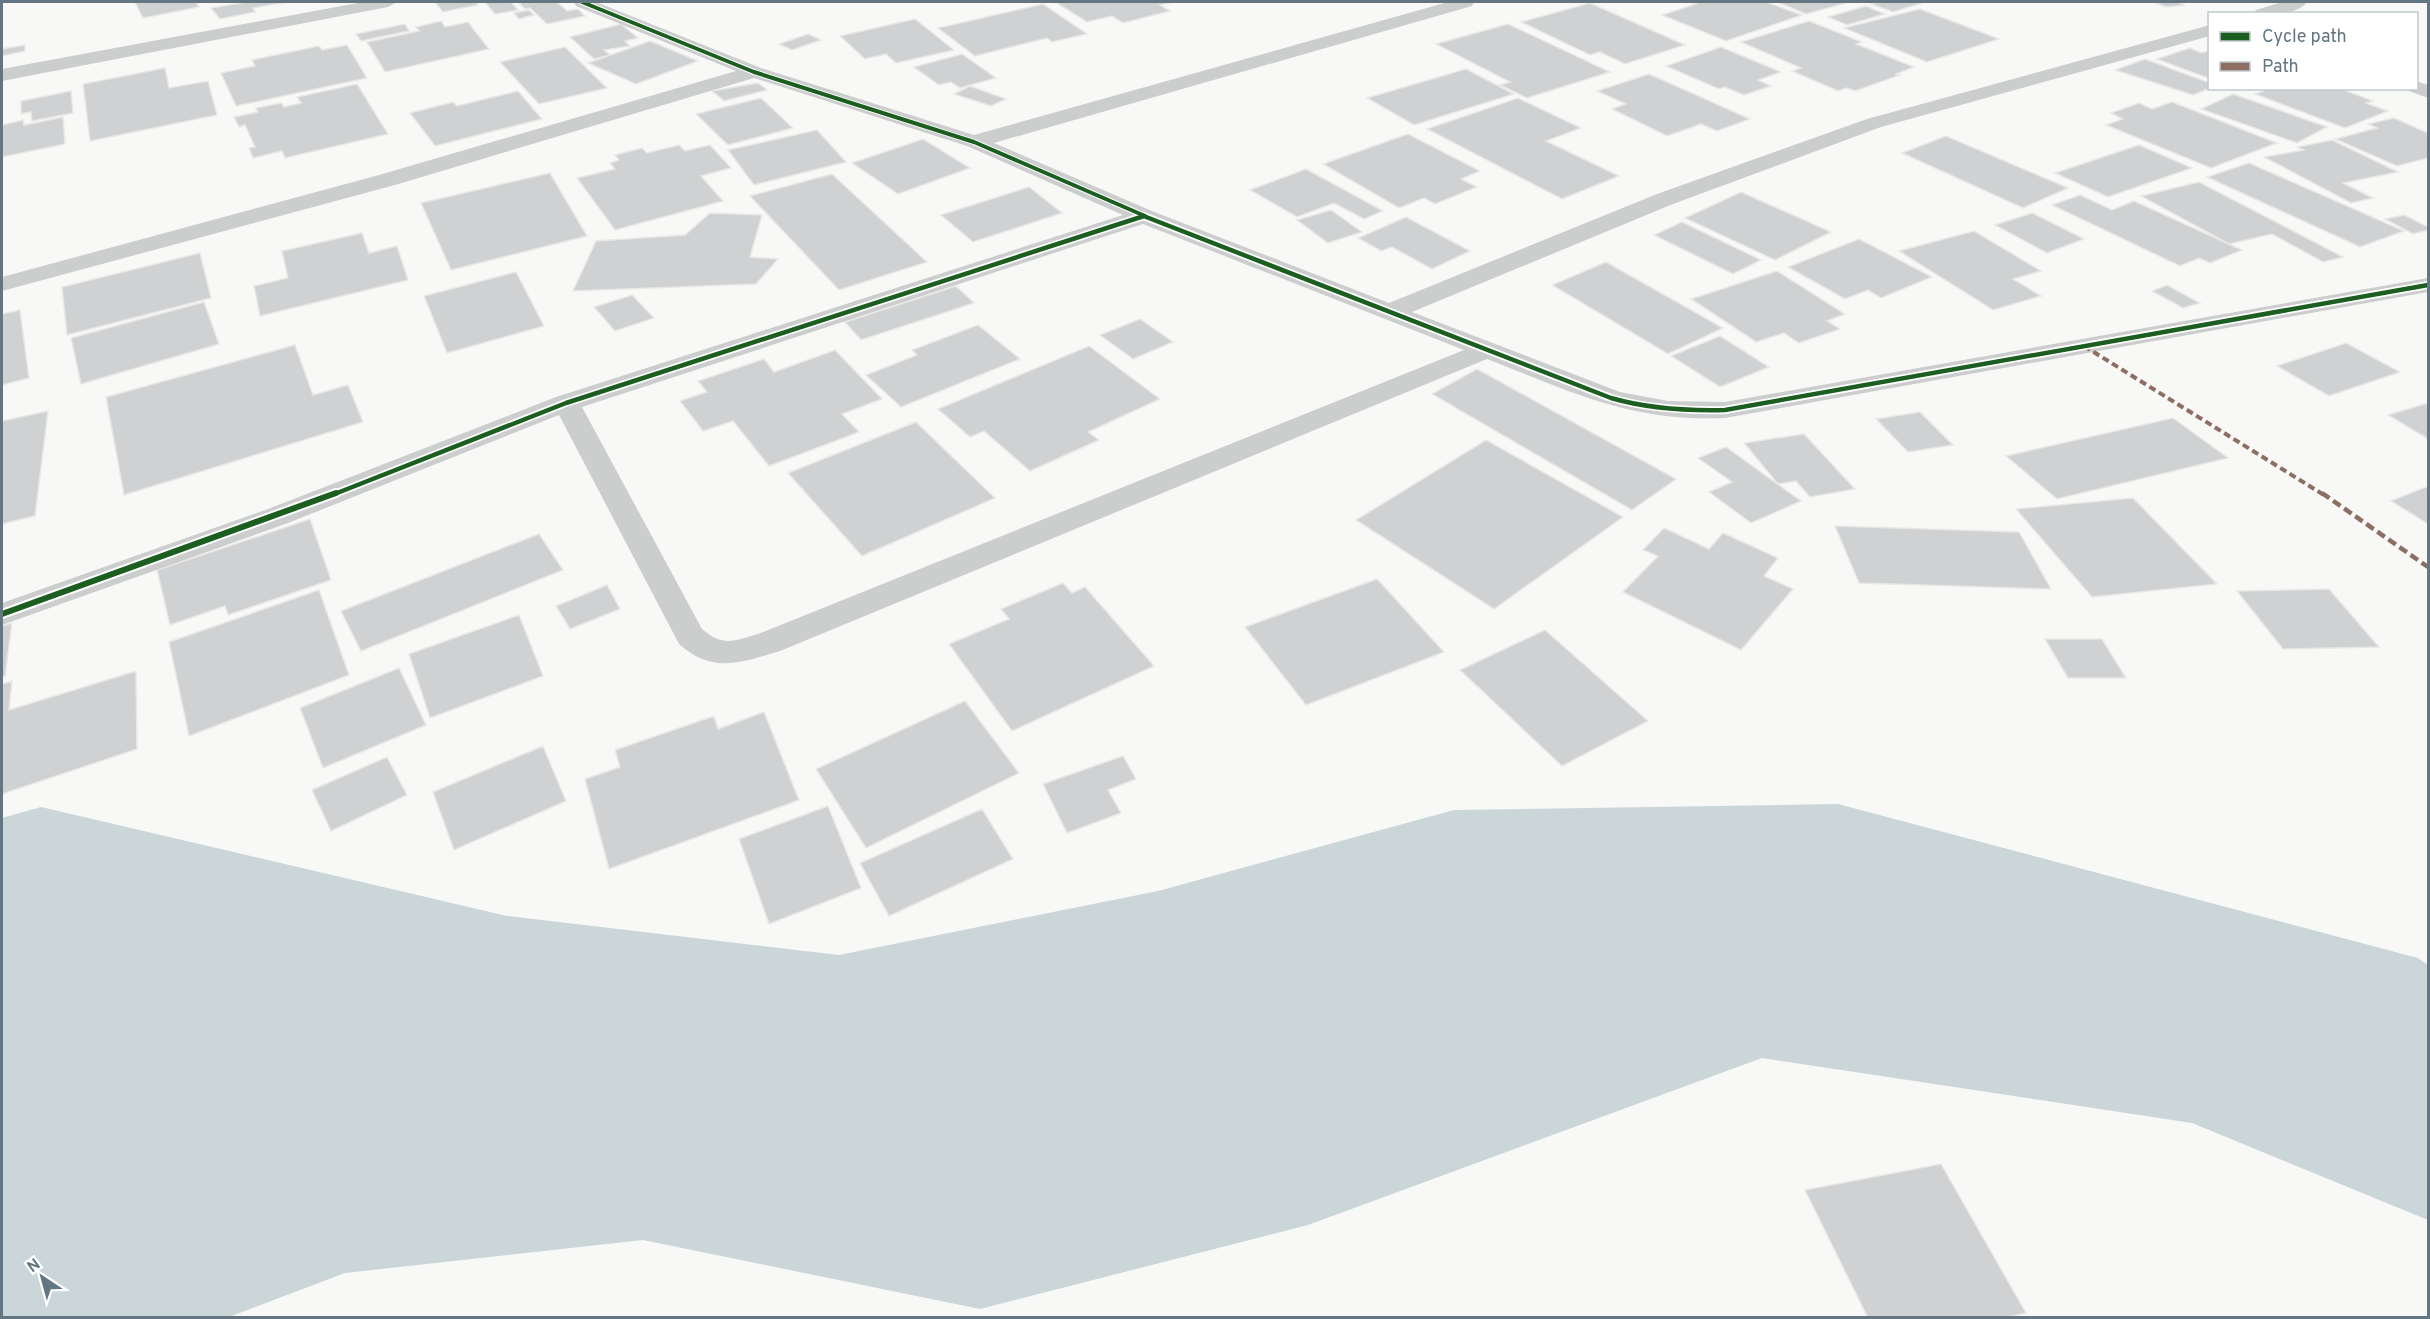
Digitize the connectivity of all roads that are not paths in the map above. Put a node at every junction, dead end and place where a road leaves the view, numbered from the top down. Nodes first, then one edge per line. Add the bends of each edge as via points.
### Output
1 (388, 2) edge
2 (619, 2) edge
3 (1466, 2) edge
4 (2298, 2) edge
5 (588, 4) edge
6 (2268, 12) edge
7 (2208, 31) edge
8 (754, 72) junction
9 (2, 75) edge
10 (974, 142) junction
11 (1144, 216) junction
12 (2, 284) edge
13 (2428, 285) edge
14 (1389, 312) junction
15 (1488, 349) junction
16 (566, 403) junction
17 (2, 614) edge

1 - 9 street
2 - 5 street
3 - 10 street
4 - 6 street
5 - 8 street
7 - 14 street via 1874,123 1665,199
8 - 10 street
8 - 12 street via 387,180
10 - 11 street
11 - 14 street
11 - 16 street
13 - 15 street via 1725,410 1647,409
14 - 15 street
15 - 16 street via 768,643 731,652 706,650 690,636
16 - 17 street via 278,516

